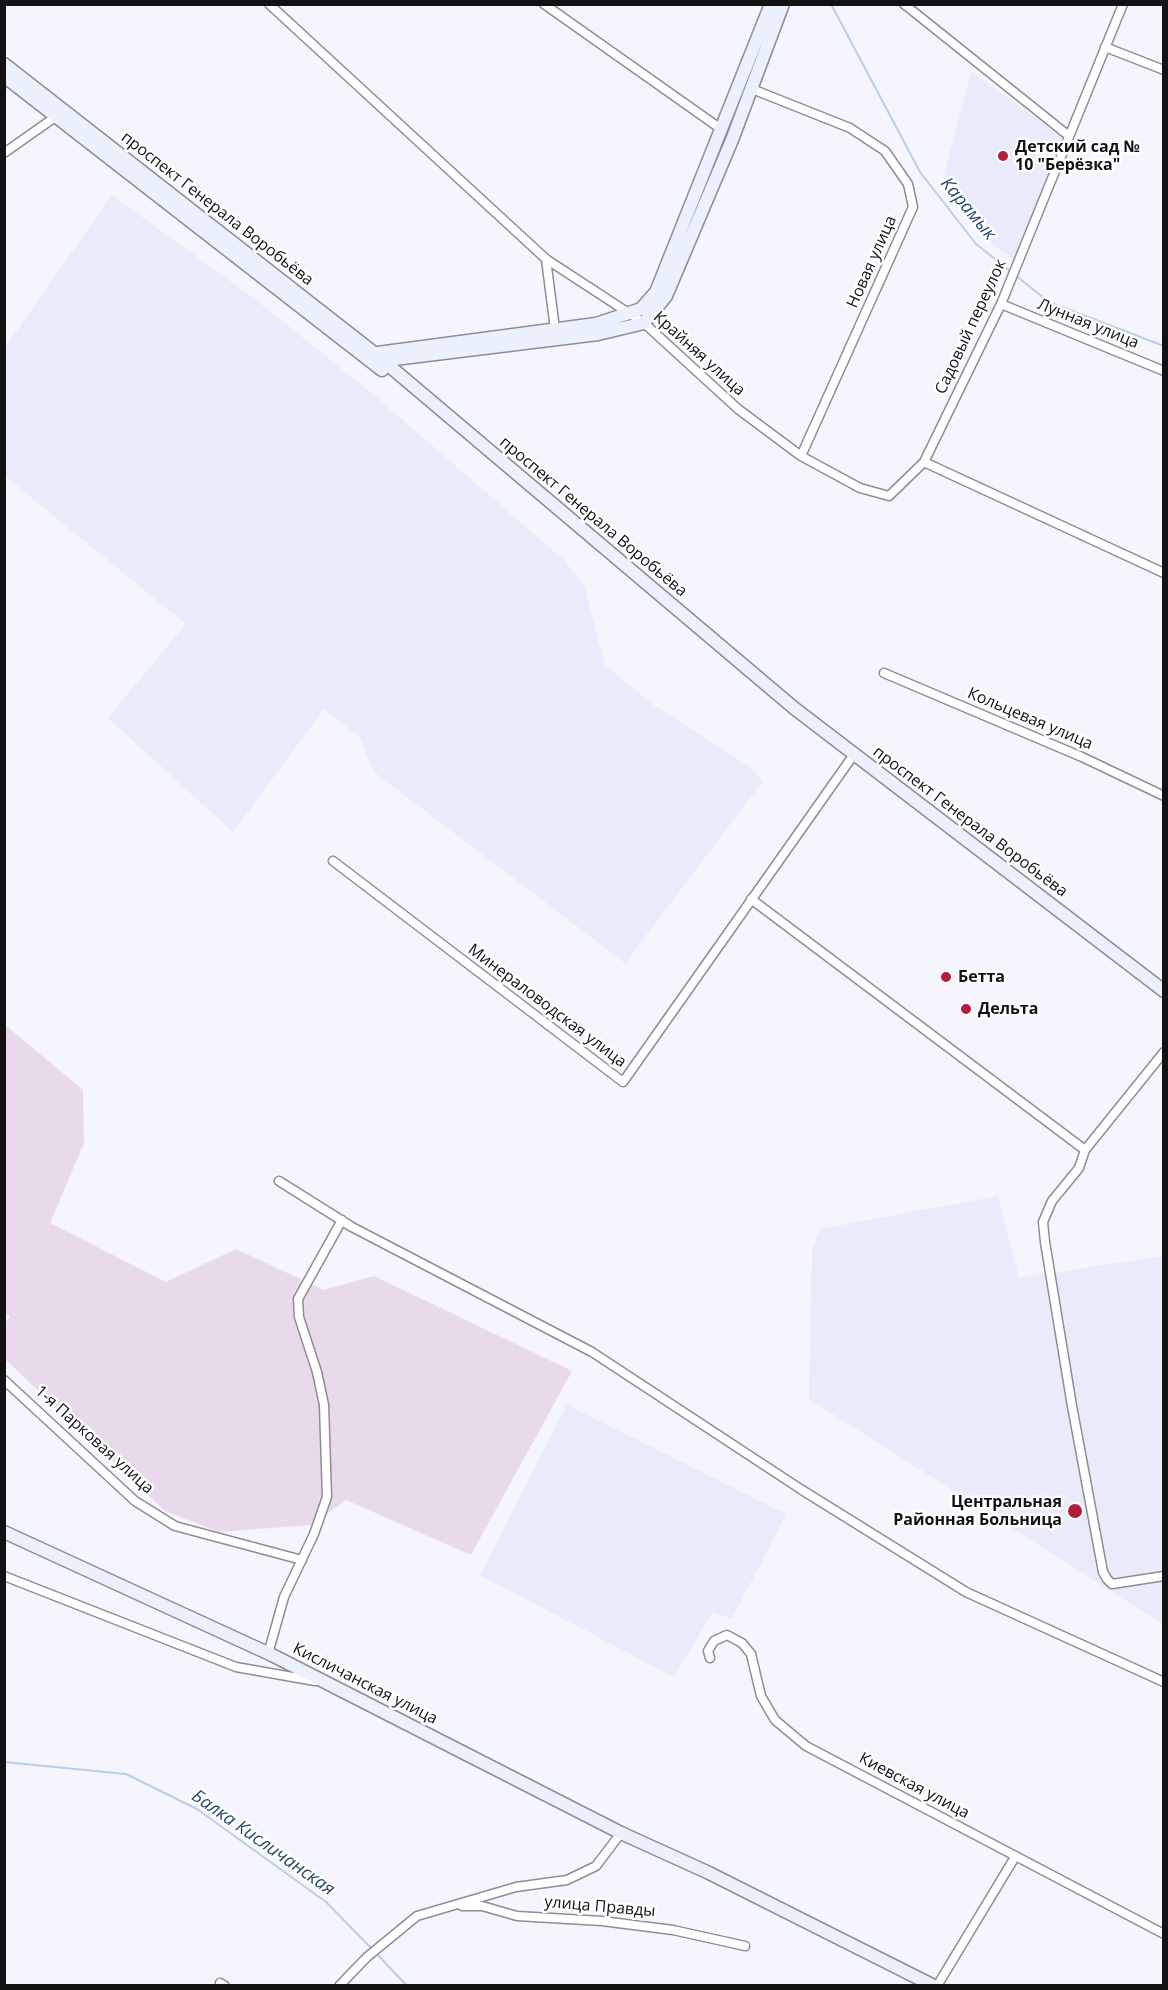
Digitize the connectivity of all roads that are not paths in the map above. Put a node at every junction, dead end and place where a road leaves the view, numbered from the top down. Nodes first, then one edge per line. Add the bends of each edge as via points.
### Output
1 (269, 4) edge
2 (544, 4) edge
3 (771, 4) edge
4 (783, 4) edge
5 (904, 4) edge
6 (1123, 4) edge
7 (1106, 47) junction
8 (4, 64) edge
9 (1164, 70) edge
10 (4, 76) edge
11 (752, 89) junction
12 (60, 112) junction
13 (721, 129) junction
14 (1069, 136) junction
15 (4, 153) edge
16 (546, 259) junction
17 (1001, 304) junction
18 (629, 313) junction
19 (644, 323) junction
20 (555, 329) junction
21 (373, 357) junction
22 (1164, 371) edge
23 (801, 456) junction
24 (924, 462) junction
25 (1164, 573) edge
26 (884, 673) dead end
27 (850, 760) junction
28 (1164, 796) edge
29 (333, 861) dead end
30 (751, 899) junction
31 (1164, 991) edge
32 (1164, 999) edge
33 (1164, 1052) edge
34 (1085, 1150) junction
35 (279, 1181) dead end
36 (342, 1221) junction
37 (4, 1380) edge
38 (4, 1532) edge
39 (302, 1560) junction
40 (4, 1576) edge
41 (1164, 1576) edge
42 (268, 1654) junction
43 (710, 1658) dead end
44 (324, 1682) junction
45 (1164, 1682) edge
46 (621, 1833) junction
47 (1015, 1857) junction
48 (451, 1906) junction
49 (1164, 1934) edge
50 (745, 1946) dead end
51 (339, 1986) edge
52 (936, 1986) edge

1 - 16 street, Крайняя улица
2 - 13 street
3 - 13 main road
4 - 11 main road
5 - 14 street
6 - 7 street, Садовый переулок
7 - 9 street
7 - 14 street, Садовый переулок
8 - 12 main road, проспект Генерала Воробьёва
10 - 12 main road, проспект Генерала Воробьёва
11 - 19 main road via 666,296
11 - 23 street, Новая улица via 850,128 885,151 908,184 913,207
12 - 15 street
12 - 21 main road, проспект Генерала Воробьёва
13 - 18 main road via 656,292 641,309
14 - 17 street, Садовый переулок
16 - 18 street, Крайняя улица
16 - 20 street
17 - 22 street, Лунная улица
17 - 24 street, Садовый переулок
18 - 19 street, Крайняя улица
18 - 20 main road via 596,324
19 - 21 main road via 598,334
19 - 23 street, Крайняя улица via 738,409
20 - 21 main road
21 - 27 main road, проспект Генерала Воробьёва via 786,712
21 - 31 main road, проспект Генерала Воробьёва via 794,708
23 - 24 street, Крайняя улица via 860,488 889,496
24 - 25 street
26 - 28 street, Кольцевая улица via 1082,756
27 - 30 street, Минераловодская улица
27 - 32 main road, проспект Генерала Воробьёва
29 - 30 street, Минераловодская улица via 622,1082
30 - 34 street
33 - 34 street
34 - 41 street via 1079,1168 1052,1201 1043,1222 1099,1555 1103,1572 1112,1584
35 - 36 street
36 - 39 street via 298,1299 299,1317 324,1405 327,1497
36 - 45 street via 592,1352 966,1592
37 - 39 street, 1-я Парковая улица via 135,1501 175,1527
38 - 42 main road, Кисличанская улица
39 - 42 street via 284,1598
40 - 44 street via 236,1667
42 - 44 main road, Кисличанская улица
43 - 47 street, Киевская улица via 708,1651 714,1641 727,1635 742,1643 751,1654 761,1696 775,1720 806,1746
44 - 46 main road, Кисличанская улица
46 - 48 street, улица Правды via 596,1866 567,1880 516,1887
46 - 52 main road, Кисличанская улица
47 - 49 street, Киевская улица
47 - 52 street
48 - 50 street, улица Правды via 482,1906 517,1916 673,1930
48 - 51 street, улица Правды via 417,1916

